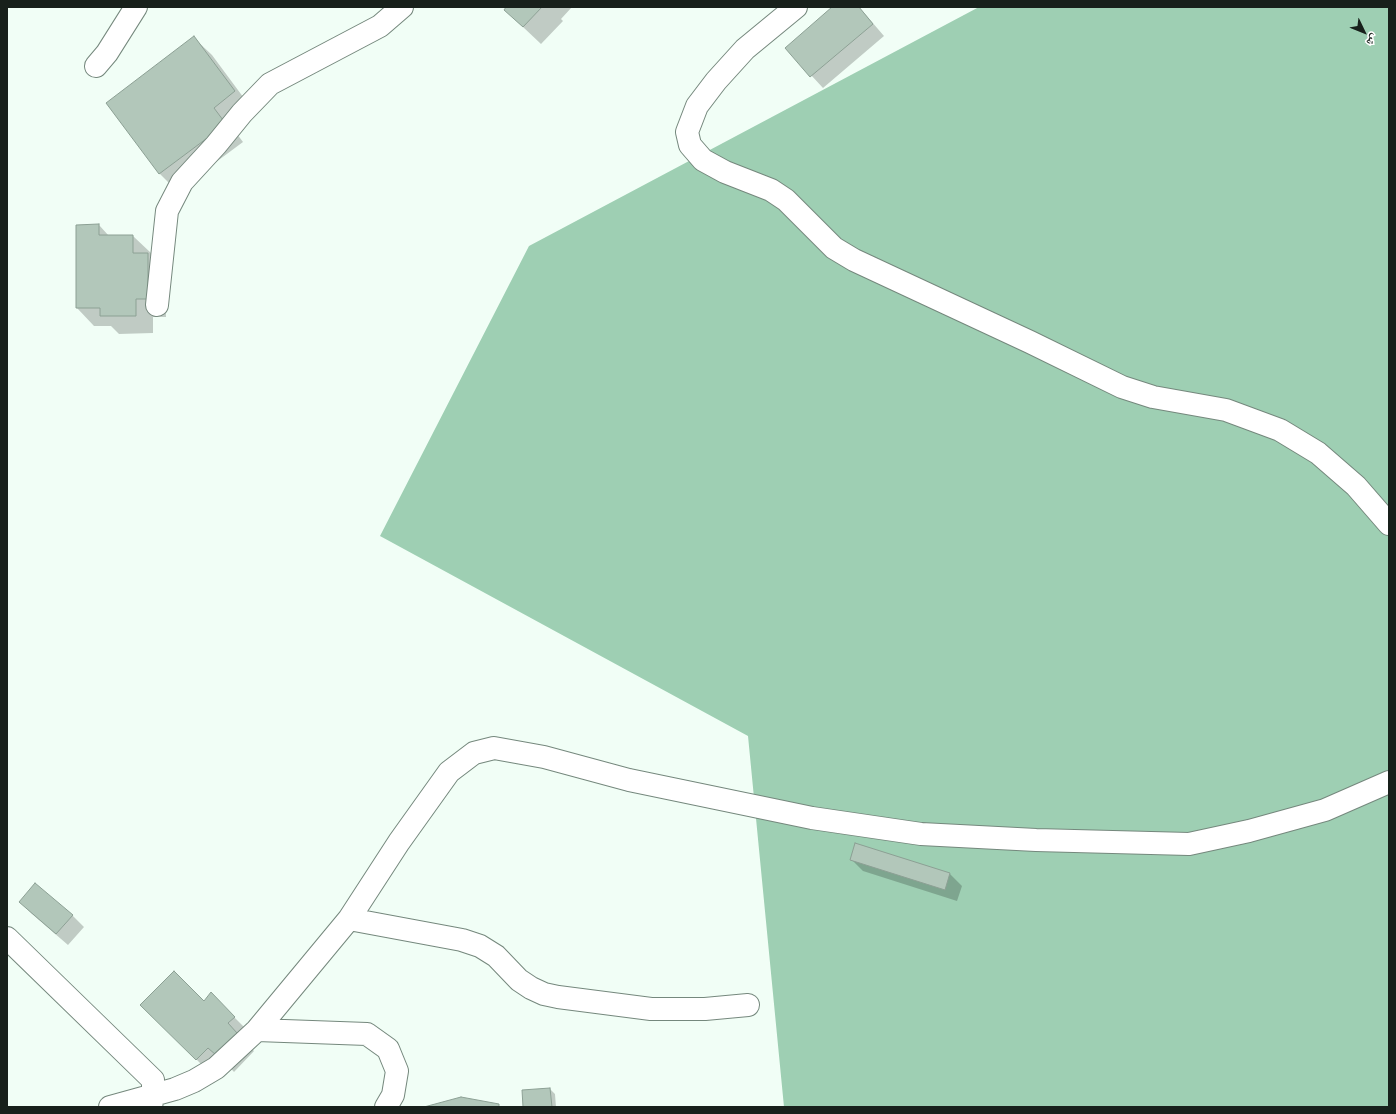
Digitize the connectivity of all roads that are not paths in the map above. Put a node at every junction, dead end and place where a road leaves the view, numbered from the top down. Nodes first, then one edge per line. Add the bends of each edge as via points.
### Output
1 (136, 7) edge
2 (402, 7) edge
3 (796, 7) edge
4 (96, 66) dead end
5 (156, 305) dead end
6 (1389, 524) edge
7 (1389, 782) edge
8 (349, 919) junction
9 (7, 938) edge
10 (748, 1005) dead end
11 (257, 1030) junction
12 (152, 1101) edge
13 (110, 1107) edge
14 (386, 1107) edge

1 - 4 street
2 - 5 street via 380,26 270,84 242,112 182,182 167,211
3 - 6 street via 745,49 697,106 687,132 690,146 703,160 725,172 771,190 786,200 834,248 854,260 1122,387 1153,396 1226,410 1280,430 1318,453 1356,486
7 - 8 street via 1325,810 1189,844 1036,840 921,834 812,818 628,780 544,757 494,748 474,753 449,772
8 - 10 street via 462,940 480,946 496,956 519,980 544,994 650,1009 705,1009
8 - 11 street
9 - 12 street via 153,1080
11 - 12 street via 216,1068
11 - 14 street via 367,1034 388,1049 397,1071 392,1095
12 - 13 street

